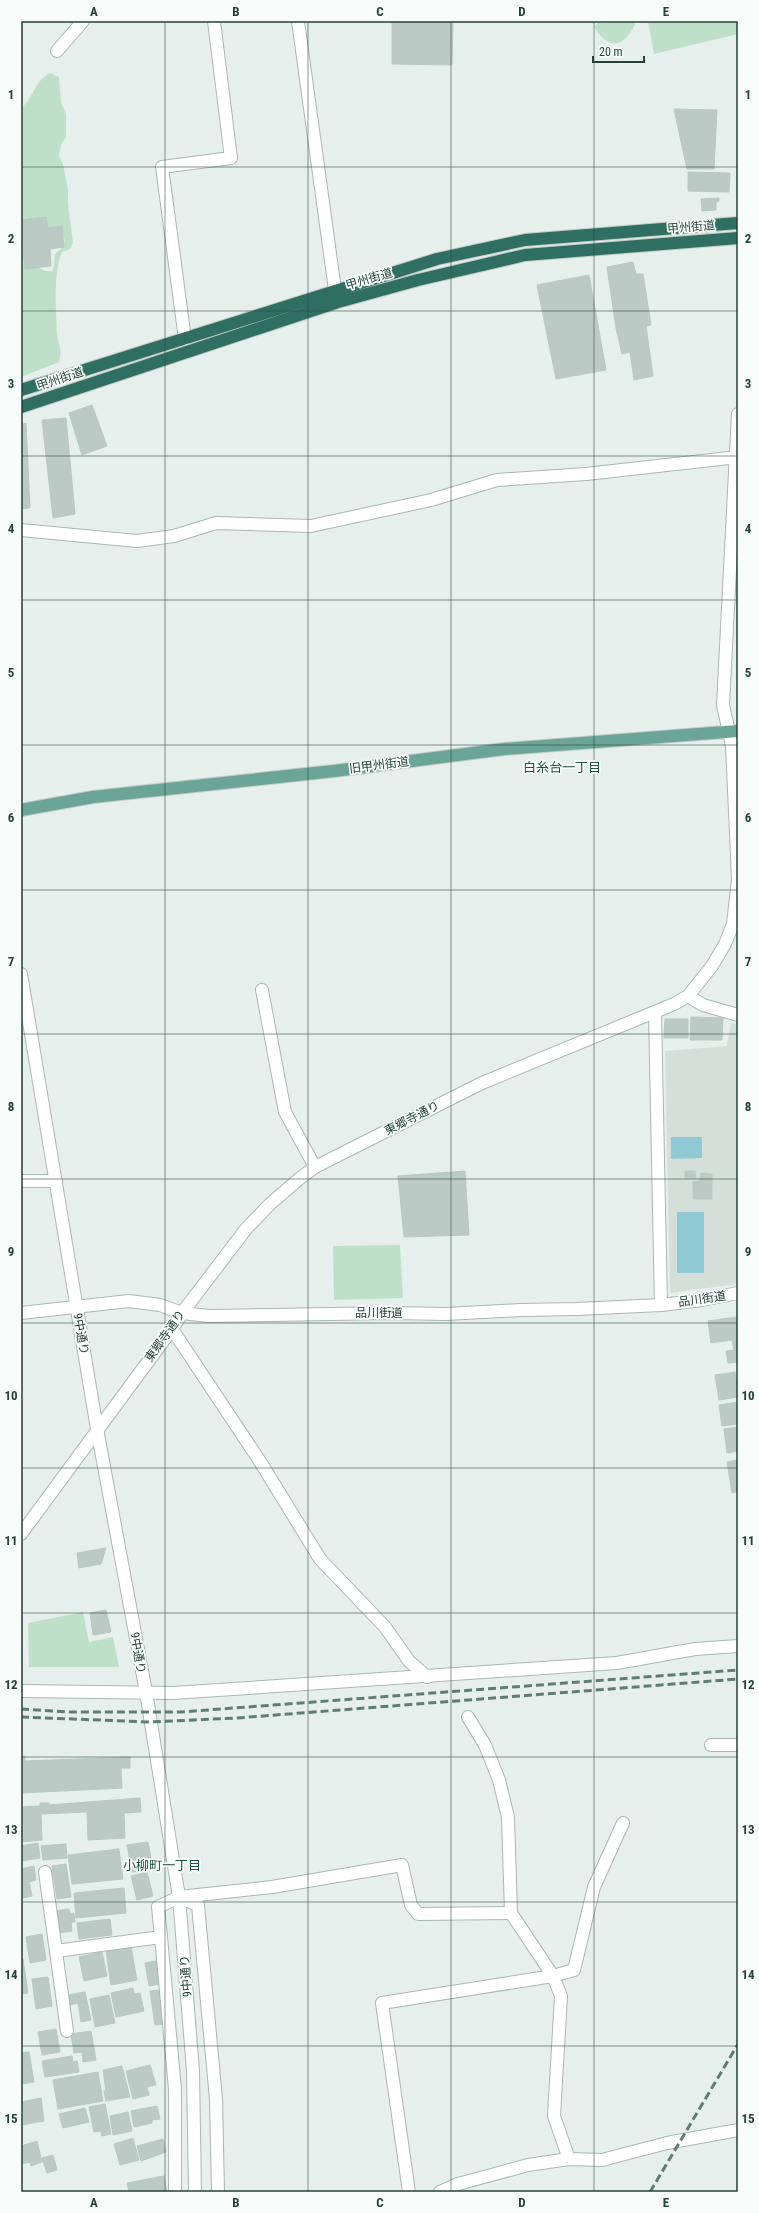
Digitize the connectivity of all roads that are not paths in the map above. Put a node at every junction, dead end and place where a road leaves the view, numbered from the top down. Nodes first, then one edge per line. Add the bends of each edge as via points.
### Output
1 (83, 21) edge
2 (214, 21) edge
3 (298, 21) edge
4 (57, 51) dead end
5 (738, 223) edge
6 (738, 238) edge
7 (335, 290) junction
8 (185, 339) junction
9 (21, 390) edge
10 (21, 407) edge
11 (738, 414) edge
12 (737, 458) edge
13 (21, 530) edge
14 (733, 731) edge
15 (21, 810) edge
16 (21, 974) edge
17 (262, 990) dead end
18 (688, 996) junction
19 (655, 1013) junction
20 (738, 1015) edge
21 (316, 1167) junction
22 (21, 1181) edge
23 (56, 1181) junction
24 (738, 1293) edge
25 (661, 1304) junction
26 (76, 1306) junction
27 (21, 1313) edge
28 (182, 1313) junction
29 (172, 1329) junction
30 (97, 1429) junction
31 (21, 1534) edge
32 (738, 1646) edge
33 (427, 1677) junction
34 (21, 1692) edge
35 (146, 1692) junction
36 (468, 1717) dead end
37 (711, 1745) dead end
38 (738, 1745) edge
39 (623, 1823) dead end
40 (45, 1872) dead end
41 (179, 1897) junction
42 (511, 1913) junction
43 (161, 1937) junction
44 (56, 1951) junction
45 (554, 1976) junction
46 (67, 2030) dead end
47 (738, 2130) edge
48 (569, 2159) junction
49 (175, 2192) edge
50 (195, 2192) edge
51 (218, 2192) edge
52 (409, 2192) edge
53 (440, 2192) edge

1 - 4 street
2 - 8 street via 231,158 162,166
3 - 7 street
5 - 7 highway, 甲州街道 via 525,240 437,259
6 - 10 highway, 甲州街道 via 525,255 425,278 338,302
7 - 8 highway, 甲州街道
8 - 9 highway, 甲州街道
11 - 12 street, 東郷寺通り
12 - 13 street via 586,474 497,480 431,500 312,526 216,523 174,536 137,541
12 - 14 street, 東郷寺通り via 723,705
14 - 15 main road, 旧甲州街道 via 504,749 334,771 93,797
14 - 18 street, 東郷寺通り via 738,880 733,924 712,966
16 - 23 street, 9中通り
17 - 21 street via 285,1112
18 - 19 street, 東郷寺通り
18 - 20 street via 703,1005
19 - 21 street, 東郷寺通り via 482,1083
19 - 25 street
21 - 28 street, 東郷寺通り via 270,1204 246,1229
22 - 23 street
23 - 26 street, 9中通り
24 - 25 street, 品川街道
25 - 28 street, 品川街道 via 446,1314 209,1316
26 - 27 street, 品川街道
26 - 28 street, 品川街道 via 129,1302 160,1305
26 - 30 street, 9中通り
28 - 29 street, 東郷寺通り
29 - 30 street, 東郷寺通り
29 - 33 street via 261,1463 320,1560 385,1627 410,1661
30 - 31 street, 東郷寺通り
30 - 35 street, 9中通り
32 - 33 street via 695,1649 617,1663
33 - 35 street via 173,1693
34 - 35 street
35 - 41 street, 9中通り
36 - 42 street via 485,1745 499,1780 508,1817
37 - 38 street
39 - 45 street via 594,1888 574,1970
40 - 44 street
41 - 42 street via 272,1887 402,1865 411,1906 418,1914
41 - 43 street via 158,1907
41 - 50 street, 9中通り via 193,2071
41 - 51 street via 198,1905 216,2099
42 - 45 street
43 - 44 street
43 - 49 street via 174,2089
44 - 46 street
45 - 48 street via 561,1996 554,2116
45 - 52 street via 382,2003
47 - 48 street via 667,2143 602,2160
48 - 53 street via 528,2164 458,2184

